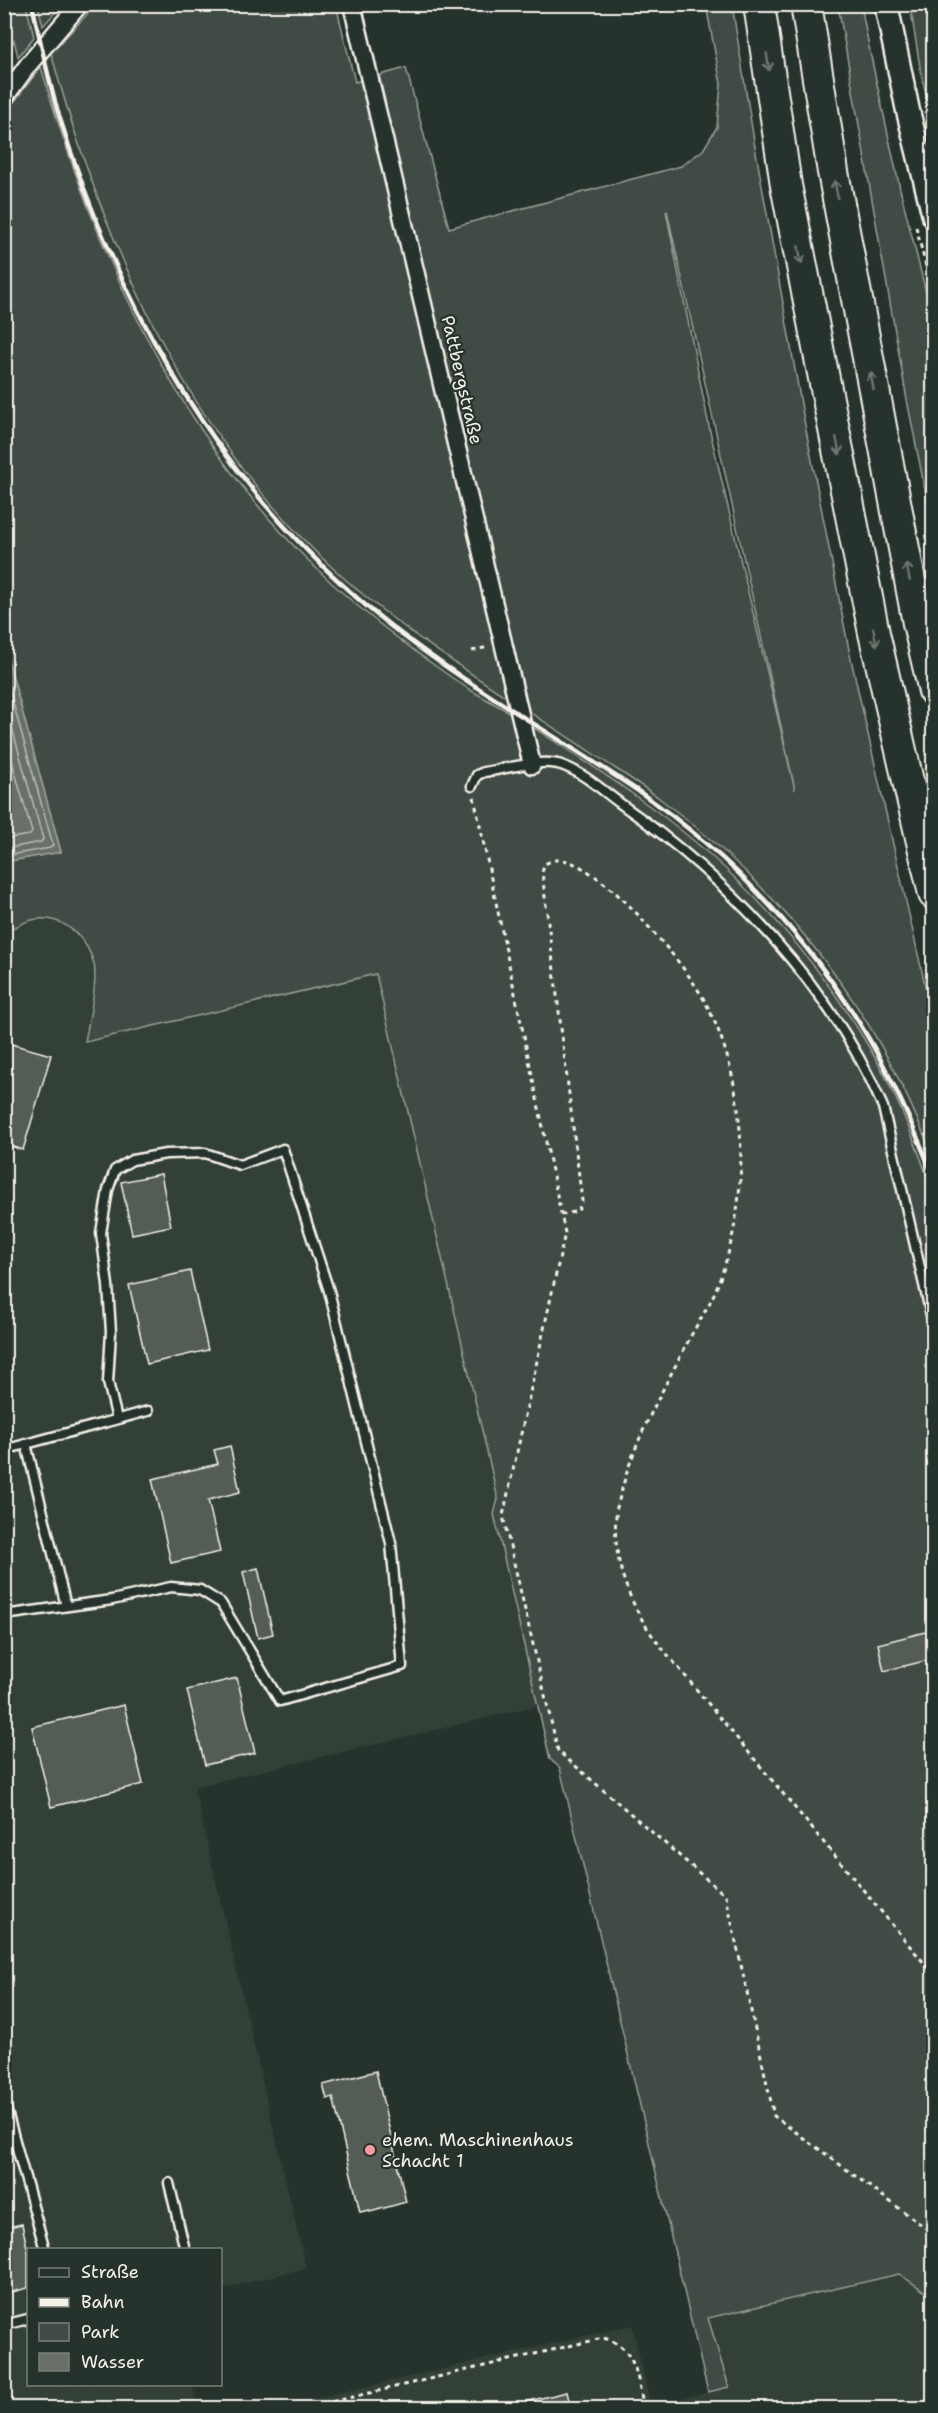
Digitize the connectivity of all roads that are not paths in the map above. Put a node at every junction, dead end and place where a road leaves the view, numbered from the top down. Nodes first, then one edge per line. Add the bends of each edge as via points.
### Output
1 (80, 4) edge
2 (352, 4) edge
3 (759, 4) edge
4 (806, 4) edge
5 (886, 4) edge
6 (4, 98) edge
7 (933, 216) edge
8 (933, 691) edge
9 (532, 765) junction
10 (472, 786) road end
11 (933, 894) edge
12 (933, 1328) edge
13 (148, 1411) dead end
14 (117, 1419) junction
15 (26, 1444) junction
16 (4, 1450) edge
17 (66, 1606) junction
18 (4, 1615) edge
19 (4, 2101) edge
20 (169, 2183) dead end
21 (44, 2248) edge
22 (185, 2248) edge
23 (27, 2319) edge
24 (4, 2325) edge

1 - 6 street
2 - 9 street, Pattbergstraße
3 -> 11 highway via 786,185 874,633
8 -> 4 highway via 833,172
5 - 7 main road
9 - 10 lane via 484,772 477,775
9 - 12 lane via 565,766 639,817 717,883 775,941 821,997 873,1083 883,1107
13 - 14 lane
14 - 15 lane
14 - 17 lane via 108,1382 111,1332 101,1233 115,1170 132,1160 166,1154 205,1153 240,1165 283,1149 329,1291 391,1543 402,1666 280,1701 221,1603 200,1590 171,1587
15 - 16 lane
15 - 17 lane
17 - 18 lane
19 - 21 lane
20 - 22 lane
23 - 24 lane

